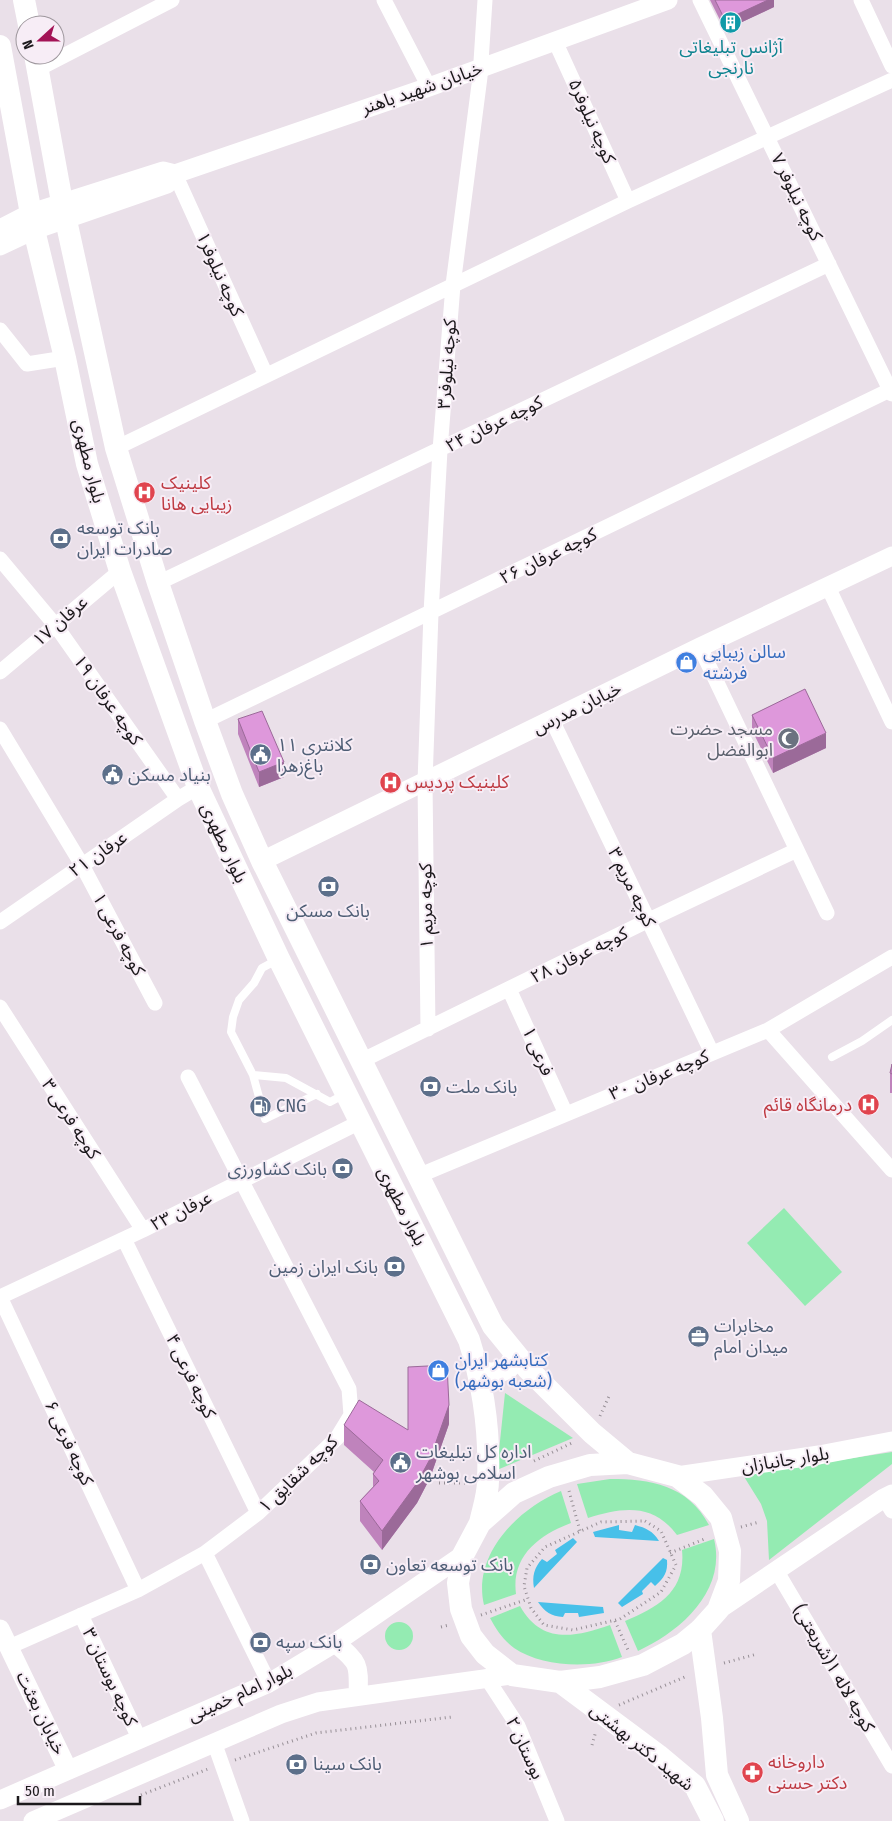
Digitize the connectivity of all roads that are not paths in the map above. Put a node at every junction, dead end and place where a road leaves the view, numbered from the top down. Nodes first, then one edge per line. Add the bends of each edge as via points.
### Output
1 (24, 0) edge
2 (172, 0) edge
3 (384, 0) edge
4 (485, 0) edge
5 (668, 0) edge
6 (700, 0) edge
7 (861, 0) edge
8 (27, 15) edge
9 (555, 42) junction
10 (0, 46) edge
11 (65, 49) edge
12 (38, 65) edge
13 (892, 66) edge
14 (481, 68) junction
15 (892, 80) edge
16 (429, 86) junction
17 (768, 136) junction
18 (175, 174) junction
19 (628, 201) junction
20 (64, 211) junction
21 (33, 222) junction
22 (0, 229) edge
23 (0, 246) edge
24 (830, 264) junction
25 (453, 285) junction
26 (0, 330) edge
27 (65, 358) junction
28 (266, 375) junction
29 (891, 392) edge
30 (116, 448) junction
31 (440, 450) junction
32 (892, 556) edge
33 (0, 558) edge
34 (120, 571) junction
35 (158, 583) junction
36 (828, 588) junction
37 (431, 613) junction
38 (56, 626) junction
39 (700, 647) junction
40 (0, 672) edge
41 (552, 720) junction
42 (205, 721) junction
43 (892, 722) edge
44 (0, 729) edge
45 (425, 782) junction
46 (198, 787) junction
47 (178, 798) junction
48 (797, 850) junction
49 (262, 861) junction
50 (82, 865) junction
51 (827, 913) dead end
52 (649, 920) junction
53 (0, 922) edge
54 (892, 957) edge
55 (279, 959) junction
56 (510, 989) junction
57 (155, 1003) dead end
58 (0, 1008) edge
59 (892, 1020) edge
60 (428, 1029) junction
61 (768, 1030) junction
62 (712, 1053) junction
63 (832, 1057) dead end
64 (361, 1061) junction
65 (253, 1075) junction
66 (188, 1077) dead end
67 (317, 1094) junction
68 (346, 1094) junction
69 (566, 1114) junction
70 (360, 1122) junction
71 (892, 1170) edge
72 (418, 1176) junction
73 (242, 1180) junction
74 (143, 1230) junction
75 (124, 1239) junction
76 (0, 1297) edge
77 (516, 1355) junction
78 (479, 1372) junction
79 (892, 1441) edge
80 (628, 1463) junction
81 (677, 1476) junction
82 (889, 1501) edge
83 (258, 1513) junction
84 (480, 1523) junction
85 (205, 1553) junction
86 (463, 1555) junction
87 (776, 1570) junction
88 (138, 1590) junction
89 (718, 1610) junction
90 (81, 1615) junction
91 (0, 1629) edge
92 (700, 1630) junction
93 (335, 1643) junction
94 (9, 1647) junction
95 (512, 1674) junction
96 (486, 1677) junction
97 (560, 1682) junction
98 (269, 1684) junction
99 (358, 1696) junction
100 (139, 1738) junction
101 (214, 1742) junction
102 (892, 1766) edge
103 (68, 1770) junction
104 (717, 1775) junction
105 (695, 1786) junction
106 (0, 1800) edge
107 (33, 1821) edge
108 (242, 1821) edge
109 (558, 1821) edge
110 (713, 1821) edge
111 (738, 1821) edge

1 - 8 main road
2 - 11 street
3 - 16 street
4 - 14 street, کوچه نیلوفر۳
5 - 9 street, خیابان شهید باهنر
6 - 17 street, کوچه نیلوفر ۷
7 - 13 street
9 - 14 street, خیابان شهید باهنر
9 - 19 street, کوچه نیلوفر۵
10 - 21 main road, بلوار مطهری
12 - 20 main road, بلوار مطهری
14 - 16 street, خیابان شهید باهنر
14 - 25 street, کوچه نیلوفر۳
15 - 17 street
16 - 18 street, خیابان شهید باهنر
17 - 19 street
17 - 24 street, کوچه نیلوفر ۷
18 - 20 street, خیابان شهید باهنر via 167,184
18 - 28 street, کوچه نیلوفر۱
19 - 25 street
20 - 21 street, خیابان شهید باهنر
20 - 30 main road, بلوار مطهری
21 - 22 street
21 - 23 street
21 - 27 main road, بلوار مطهری
24 - 29 street, کوچه نیلوفر ۷
24 - 31 street, کوچه عرفان ۲۴
25 - 28 street
25 - 31 street, کوچه نیلوفر۳
26 - 27 street via 28,364
27 - 34 main road, بلوار مطهری via 87,464
28 - 30 street
29 - 37 street, کوچه عرفان ۲۶
30 - 35 main road, بلوار مطهری
31 - 35 street, کوچه عرفان ۲۴
31 - 37 street, کوچه نیلوفر۳
32 - 36 street, خیابان مدرس
33 - 38 street, کوچه عرفان ۱۹
34 - 38 street, عرفان ۱۷
34 - 46 main road, بلوار مطهری
35 - 42 main road, بلوار مطهری
36 - 39 street, خیابان مدرس
36 - 43 street
37 - 42 street, کوچه عرفان ۲۶
37 - 45 street, کوچه نیلوفر۳
38 - 40 street, عرفان ۱۷
38 - 47 street, کوچه عرفان ۱۹
39 - 41 street, خیابان مدرس
39 - 48 street
41 - 45 street, خیابان مدرس
41 - 52 street, کوچه مریم ۳
42 - 49 main road, بلوار مطهری via 232,794
44 - 50 street, کوچه فرعی ۱
45 - 49 street, خیابان مدرس
45 - 60 street, کوچه مریم ۱
46 - 47 street, عرفان ۲۱
46 - 55 main road, بلوار مطهری
47 - 50 street, عرفان ۲۱
48 - 51 street
48 - 52 street, کوچه عرفان ۲۸
49 - 64 main road, بلوار مطهری
50 - 53 street, عرفان ۲۱
50 - 57 street, کوچه فرعی ۱
52 - 56 street, کوچه عرفان ۲۸
52 - 62 street, کوچه مریم ۳
54 - 61 street, کوچه عرفان ۳۰
55 - 65 lane via 262,968 239,1000 233,1017 231,1032
55 - 68 main road, بلوار مطهری
56 - 60 street, کوچه عرفان ۲۸
56 - 69 street, فرعی ۱
58 - 74 street, کوچه فرعی ۳
59 - 63 lane
60 - 64 street, کوچه عرفان ۲۸
61 - 62 street, کوچه عرفان ۳۰
61 - 71 street
62 - 69 street, کوچه عرفان ۳۰
64 - 72 main road, بلوار مطهری
65 - 67 lane via 286,1078
65 - 67 lane via 265,1119
66 - 73 street
67 - 68 lane via 330,1102
68 - 70 main road, بلوار مطهری
69 - 72 street, کوچه عرفان ۳۰
70 - 73 street, عرفان ۲۳
70 - 78 main road, بلوار مطهری via 469,1340
72 - 77 main road, بلوار مطهری via 493,1326
73 - 74 street, عرفان ۲۳
73 - 83 street, کوچه شقایق ۱ via 349,1389 351,1415 337,1438
74 - 75 street, عرفان ۲۳
75 - 76 street, عرفان ۲۳
75 - 83 street, کوچه فرعی ۴
76 - 88 street, کوچه فرعی ۶
77 - 78 main road via 508,1368 493,1374
77 - 80 main road, بلوار مطهری via 592,1433
78 - 84 main road, بلوار مطهری via 487,1414 488,1483
79 - 81 street, بلوار جانبازان
80 - 81 main road
80 - 84 main road via 590,1465 548,1477 514,1493
81 - 89 main road via 703,1496 721,1518 730,1551 729,1581
82 - 87 street
83 - 85 street, کوچه شقایق ۱
84 - 86 main road
85 - 88 street, کوچه شقایق ۱
85 - 98 street
86 - 93 street, بلوار امام خمینی
86 - 95 main road via 458,1583 461,1609 471,1636 485,1654
87 - 89 street
87 - 102 street, کوچه لاله ۱(شریعتی)
88 - 90 street, کوچه شقایق ۱
89 - 92 main road
90 - 94 street, کوچه شقایق ۱
90 - 100 street, کوچه بوستان ۳
91 - 94 street, خیابان بعثت
92 - 97 main road via 683,1644 643,1665 600,1677
92 - 104 main road, شهید دکتر بهشتی
93 - 98 street, بلوار امام خمینی
93 - 99 street via 351,1656 359,1671
94 - 103 street, خیابان بعثت
95 - 96 street, بلوار امام خمینی
95 - 97 main road
96 - 99 street, بلوار امام خمینی
96 - 109 street, بوستان ۲ via 518,1726
97 - 105 main road, شهید دکتر بهشتی
98 - 100 street, بلوار امام خمینی
99 - 101 street, بلوار امام خمینی via 318,1702
100 - 103 street, بلوار امام خمینی
101 - 107 street, بلوار امام خمینی
101 - 108 street
103 - 106 street, بلوار امام خمینی
104 - 105 main road via 709,1775
104 - 111 main road, شهید دکتر بهشتی
105 - 110 main road, شهید دکتر بهشتی

